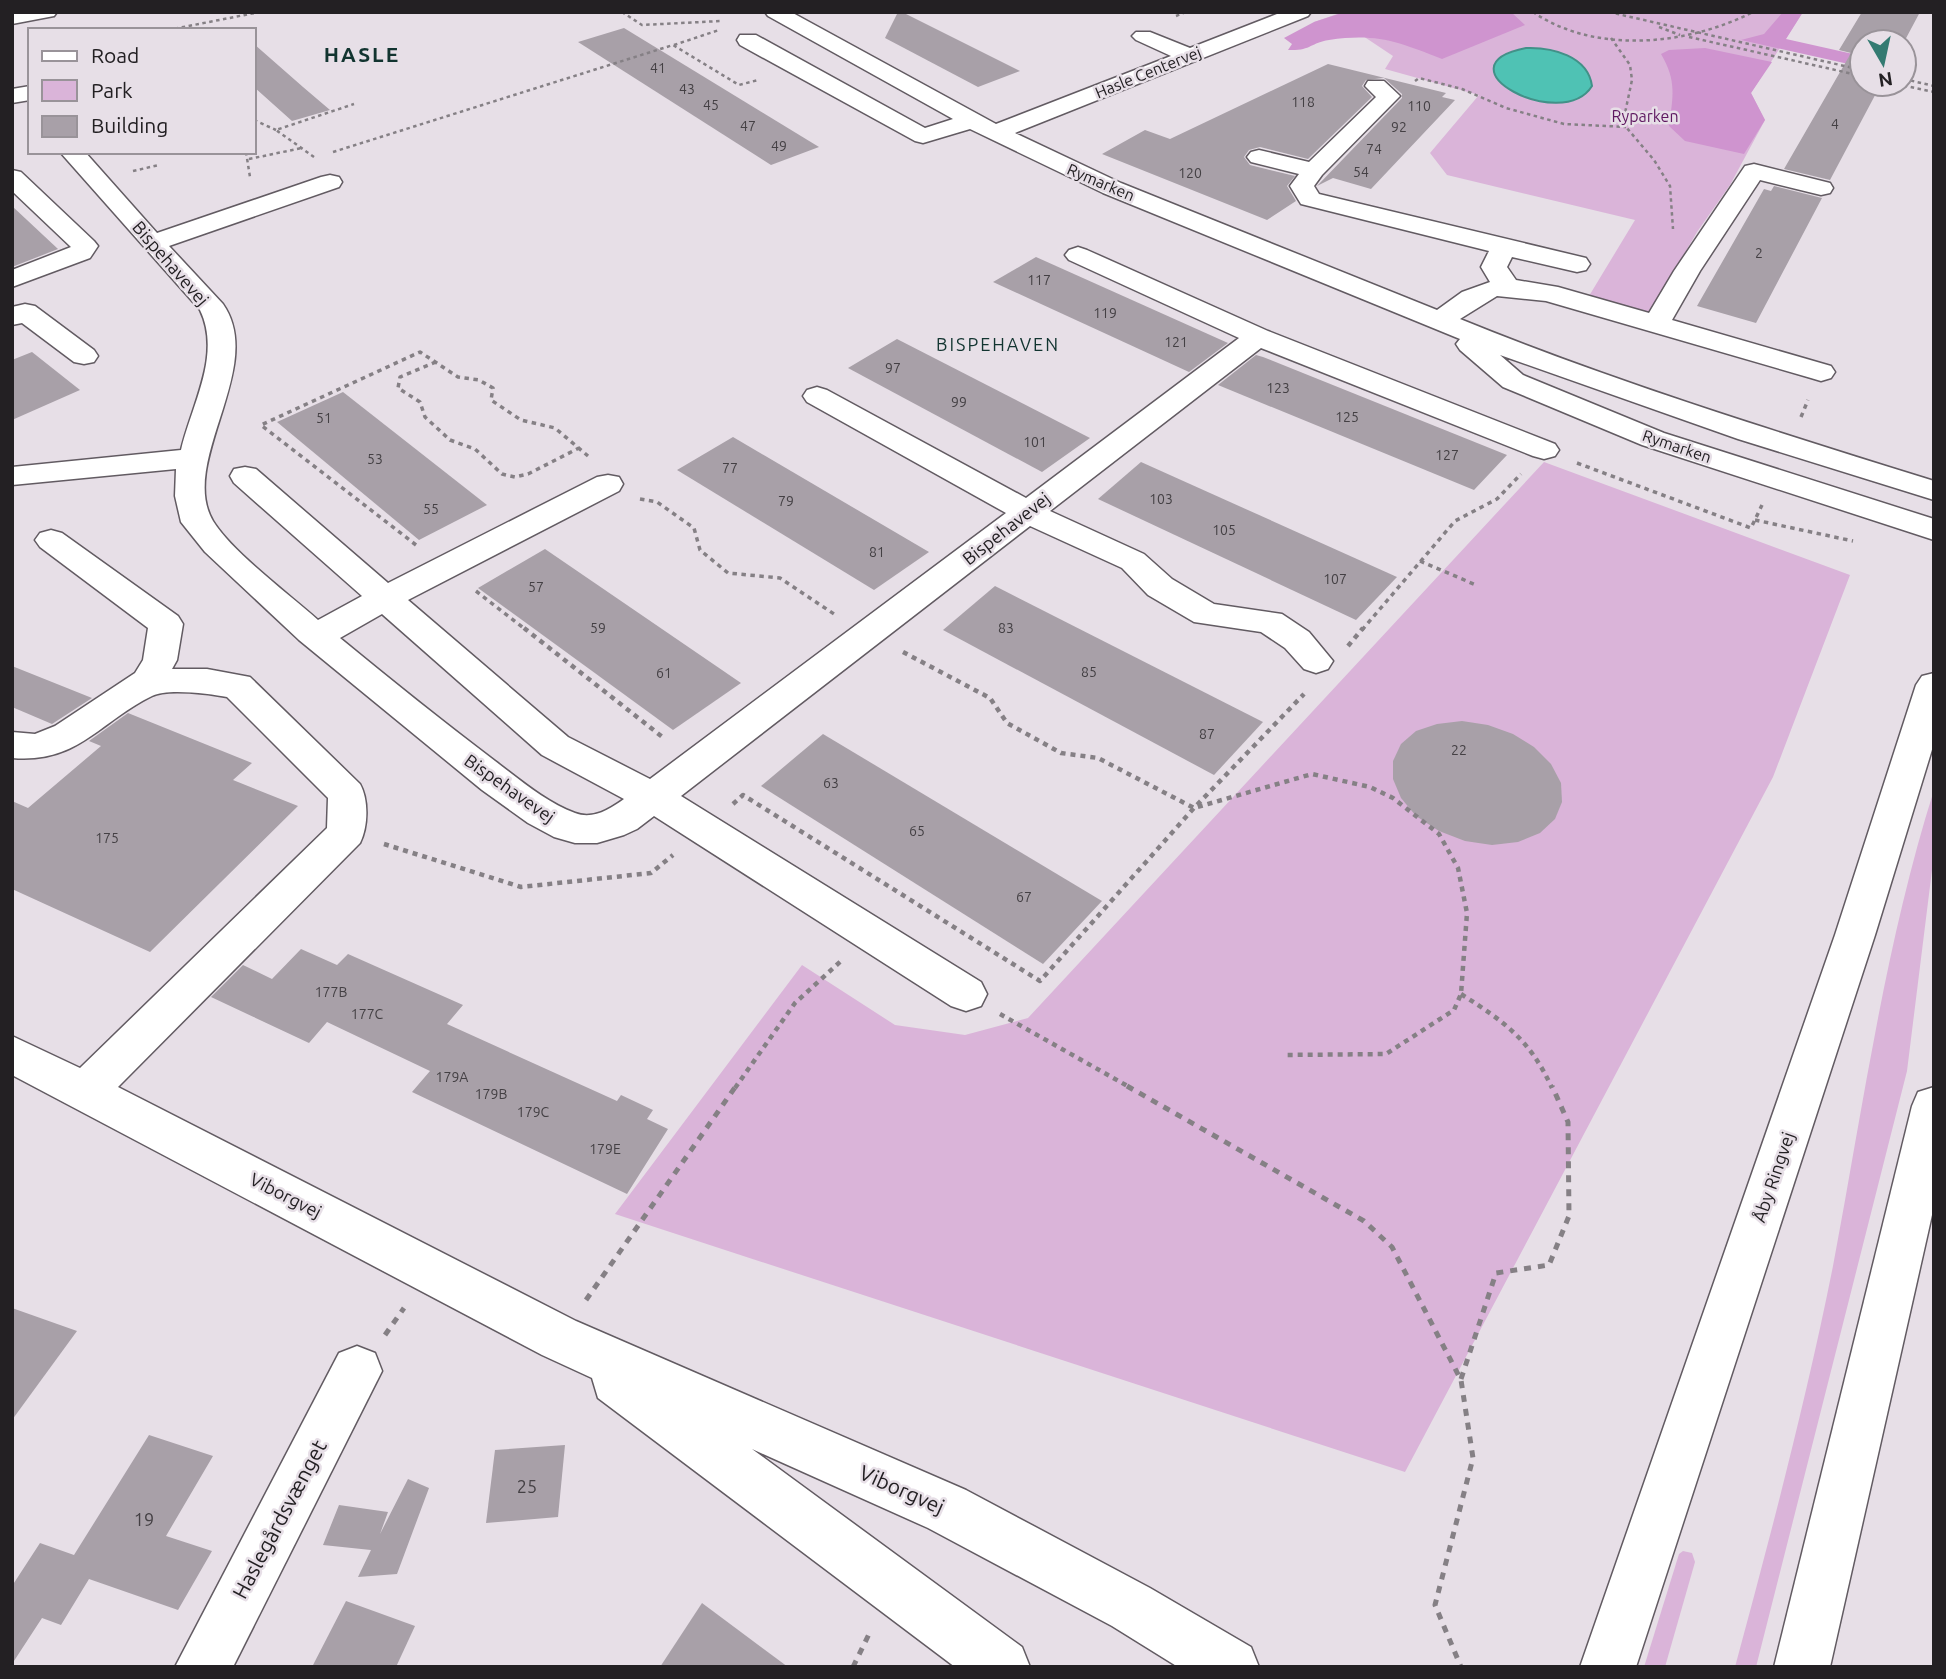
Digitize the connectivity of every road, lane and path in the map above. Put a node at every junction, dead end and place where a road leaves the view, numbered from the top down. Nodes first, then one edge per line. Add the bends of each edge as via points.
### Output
1 (47, 12) edge
2 (63, 12) edge
3 (260, 12) edge
4 (622, 12) edge
5 (775, 12) edge
6 (1301, 12) edge
7 (1533, 12) edge
8 (1753, 12) edge
9 (1613, 13) edge
10 (12, 18) edge
11 (1655, 25) junction
12 (55, 28) edge
13 (178, 28) edge
14 (750, 30) junction
15 (1698, 34) junction
16 (1143, 36) dead end
17 (1685, 37) junction
18 (1611, 38) junction
19 (673, 45) junction
20 (1189, 56) junction
21 (1848, 67) edge
22 (1848, 73) edge
23 (739, 85) dead end
24 (1376, 86) joint
25 (354, 104) dead end
26 (256, 121) edge
27 (984, 127) junction
28 (1626, 127) junction
29 (276, 130) junction
30 (302, 148) junction
31 (329, 153) dead end
32 (74, 154) edge
33 (247, 154) edge
34 (315, 157) dead end
35 (1259, 157) dead end
36 (249, 159) junction
37 (159, 165) dead end
38 (1314, 170) junction
39 (133, 171) dead end
40 (12, 177) edge
41 (250, 177) dead end
42 (330, 183) dead end
43 (1821, 188) dead end
44 (152, 243) junction
45 (1504, 247) junction
46 (1078, 255) dead end
47 (1577, 264) dead end
48 (1688, 271) junction
49 (12, 279) edge
50 (1507, 287) junction
51 (12, 317) edge
52 (1442, 320) junction
53 (1656, 324) junction
54 (1258, 337) junction
55 (84, 356) dead end
56 (436, 362) junction
57 (1821, 372) dead end
58 (817, 396) dead end
59 (579, 448) junction
60 (1544, 450) junction
61 (193, 458) junction
62 (12, 476) edge
63 (245, 476) dead end
64 (1775, 479) junction
65 (608, 484) junction
66 (1934, 491) edge
67 (1027, 511) junction
68 (1755, 520) junction
69 (1934, 530) edge
70 (51, 540) dead end
71 (1861, 543) dead end
72 (1420, 561) junction
73 (445, 567) junction
74 (1476, 585) dead end
75 (385, 598) junction
76 (869, 635) junction
77 (316, 636) junction
78 (1322, 667) junction
79 (147, 682) junction
80 (1934, 685) edge
81 (671, 743) dead end
82 (12, 745) edge
83 (653, 797) junction
84 (1194, 808) junction
85 (704, 830) junction
86 (346, 833) junction
87 (871, 934) junction
88 (966, 994) joint
89 (1461, 994) junction
90 (12, 1054) edge
91 (1285, 1055) dead end
92 (85, 1091) junction
93 (1934, 1106) edge
94 (431, 1270) junction
95 (559, 1338) junction
96 (357, 1371) joint
97 (1461, 1380) junction
98 (204, 1667) edge
99 (1002, 1667) edge
100 (1230, 1667) edge
101 (1461, 1667) edge
102 (1608, 1667) edge
103 (1802, 1667) edge

1 - 10 street
2 - 12 street
3 - 13 path
4 - 14 path via 642,25 719,22 742,15
5 - 14 path
5 - 27 street, Rymarken
6 - 20 street, Hasle Centervej
7 - 18 path via 1562,28
8 - 15 path
9 - 11 path
11 - 15 path
11 - 17 path
14 - 19 path
14 - 27 street, Hasle Centervej via 923,136
15 - 17 path
15 - 21 path
16 - 20 street
17 - 18 path
17 - 22 path
18 - 28 path via 1630,65
19 - 23 path
19 - 31 path
20 - 27 street, Hasle Centervej
24 - 28 path via 1419,78 1564,124
24 - 38 street via 1389,96
25 - 29 path
26 - 29 path
27 - 52 street, Rymarken via 1112,188
28 - 48 path via 1670,186 1675,245
29 - 30 path
30 - 34 path
30 - 36 path
32 - 44 street, Bispehavevej
33 - 36 path
35 - 38 street
36 - 41 path
37 - 39 path
38 - 45 street via 1303,186 1310,199
40 - 49 street via 85,246 81,253
42 - 44 street
43 - 48 street via 1754,171
44 - 61 street, Bispehavevej via 215,314 220,339 222,352
45 - 47 street
45 - 50 street via 1494,267
46 - 54 street
48 - 53 street
50 - 52 street via 1490,288 1474,296
50 - 53 street via 1549,293
51 - 55 street via 25,312
52 - 64 street, Rymarken via 1513,381 1653,439
52 - 66 street, Rymarken via 1609,384
53 - 57 street
54 - 60 street
54 - 67 street, Bispehavevej
56 - 59 path via 458,377 480,380 493,388 491,400 522,420 555,428
56 - 59 path via 400,377 398,388 420,402 425,417 450,440 474,449 502,474 528,474
56 - 73 path via 420,352 261,425
58 - 67 street
59 - 65 path via 599,466
60 - 68 path via 1751,528
60 - 72 path via 1497,499 1455,521
61 - 62 street
61 - 77 street, Bispehavevej via 191,490 198,523
63 - 75 street
64 - 68 path
64 - 69 street, Rymarken
65 - 73 street
65 - 76 path via 629,498 657,502 694,528 700,550 728,573 780,578
67 - 76 street, Bispehavevej
67 - 78 street via 1133,561 1160,587 1206,614 1270,622 1297,640
68 - 71 path
70 - 79 street via 166,624 160,660
72 - 74 path
72 - 78 path
73 - 75 street
73 - 81 path
75 - 77 street
75 - 83 street via 555,746
76 - 83 street, Bispehavevej
76 - 84 path via 990,698 1007,723 1061,753 1098,758
77 - 83 street, Bispehavevej via 488,776 547,818 567,827 608,827
78 - 84 path
79 - 82 street via 68,735 37,747
79 - 86 street via 207,681 237,686 347,794
80 - 102 street, Åby Ringvej
83 - 85 street
84 - 85 path via 1040,981 743,795
84 - 89 path via 1312,774 1393,798 1439,835 1458,868 1466,913
85 - 86 path via 651,873 521,887
85 - 87 street
86 - 92 street
87 - 88 street
87 - 95 path via 795,1003
88 - 97 path via 1364,1221 1392,1247
89 - 91 path via 1454,1010 1387,1054
89 - 97 path via 1501,1019 1539,1059 1568,1122 1569,1216 1549,1265 1496,1273
90 - 92 street, Viborgvej
92 - 94 street, Viborgvej
93 - 103 street
94 - 95 street, Viborgvej
94 - 96 path
95 - 99 street, Viborgvej
95 - 100 street, Viborgvej via 947,1508 1131,1607
96 - 98 street, Haslegårdsvænget
97 - 101 path via 1473,1458 1436,1605

